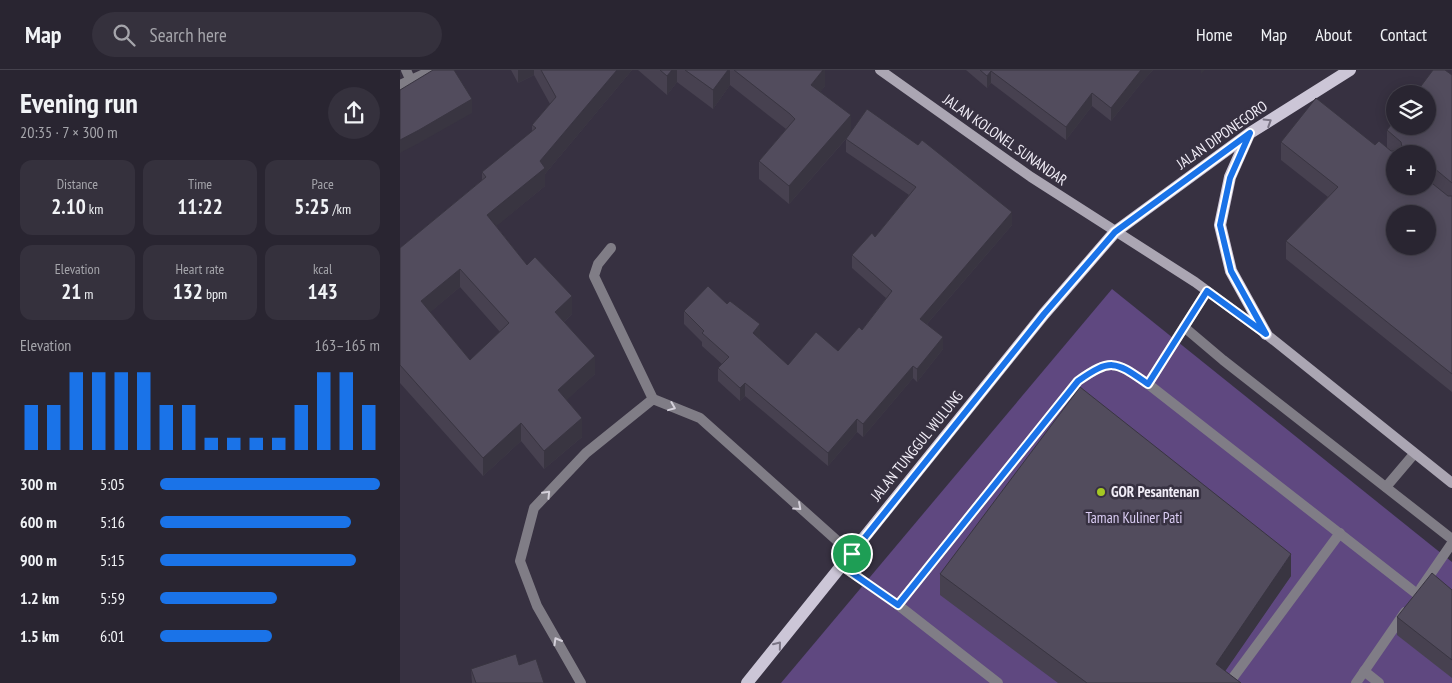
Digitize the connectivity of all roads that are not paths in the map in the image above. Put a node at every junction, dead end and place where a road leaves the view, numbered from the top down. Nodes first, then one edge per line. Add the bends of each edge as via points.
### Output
1 (406, 70) edge
2 (433, 70) edge
3 (880, 70) edge
4 (1350, 70) edge
5 (411, 81) junction
6 (400, 85) edge
7 (1250, 133) junction
8 (1115, 232) junction
9 (611, 248) dead end
10 (1207, 291) junction
11 (1184, 327) junction
12 (1266, 334) junction
13 (1148, 384) junction
14 (653, 399) junction
15 (1414, 454) junction
16 (1452, 484) edge
17 (1386, 487) junction
18 (1340, 533) junction
19 (1452, 539) edge
20 (1452, 543) edge
21 (852, 554) junction
22 (842, 566) junction
23 (1417, 594) junction
24 (898, 605) junction
25 (1364, 671) junction
26 (581, 683) edge
27 (747, 683) edge
28 (998, 683) edge
29 (1229, 683) edge
30 (1356, 683) edge
31 (1379, 683) edge

1 - 5 street
2 - 5 street
3 - 8 main road, JALAN KOLONEL SUNANDAR via 1031,178
7 -> 4 main road, JALAN DIPONEGORO via 1313,99
5 - 6 street
7 - 8 main road, JALAN DIPONEGORO
7 - 12 main road via 1230,178 1220,225 1231,271
8 - 10 main road, JALAN KOLONEL SUNANDAR
8 - 21 main road, JALAN TUNGGUL WULUNG via 1044,314
9 - 14 street via 598,264 594,276
10 - 11 street
10 - 12 main road, JALAN KOLONEL SUNANDAR
11 - 13 street
11 - 17 street
12 - 15 main road, JALAN KOLONEL SUNANDAR
13 - 18 street
13 - 24 street via 1122,366 1108,365 1078,381
14 -> 21 street via 700,418
26 -> 14 street via 537,606 520,561 534,508 586,453
15 - 16 main road, JALAN KOLONEL SUNANDAR
15 - 17 street
17 - 19 street
18 - 23 street
18 - 29 street
20 - 23 street
21 - 22 main road, JALAN TUNGGUL WULUNG
22 - 24 street
27 -> 22 main road, JALAN TUNGGUL WULUNG
23 - 25 street
24 - 28 street
25 - 30 street
25 - 31 street

